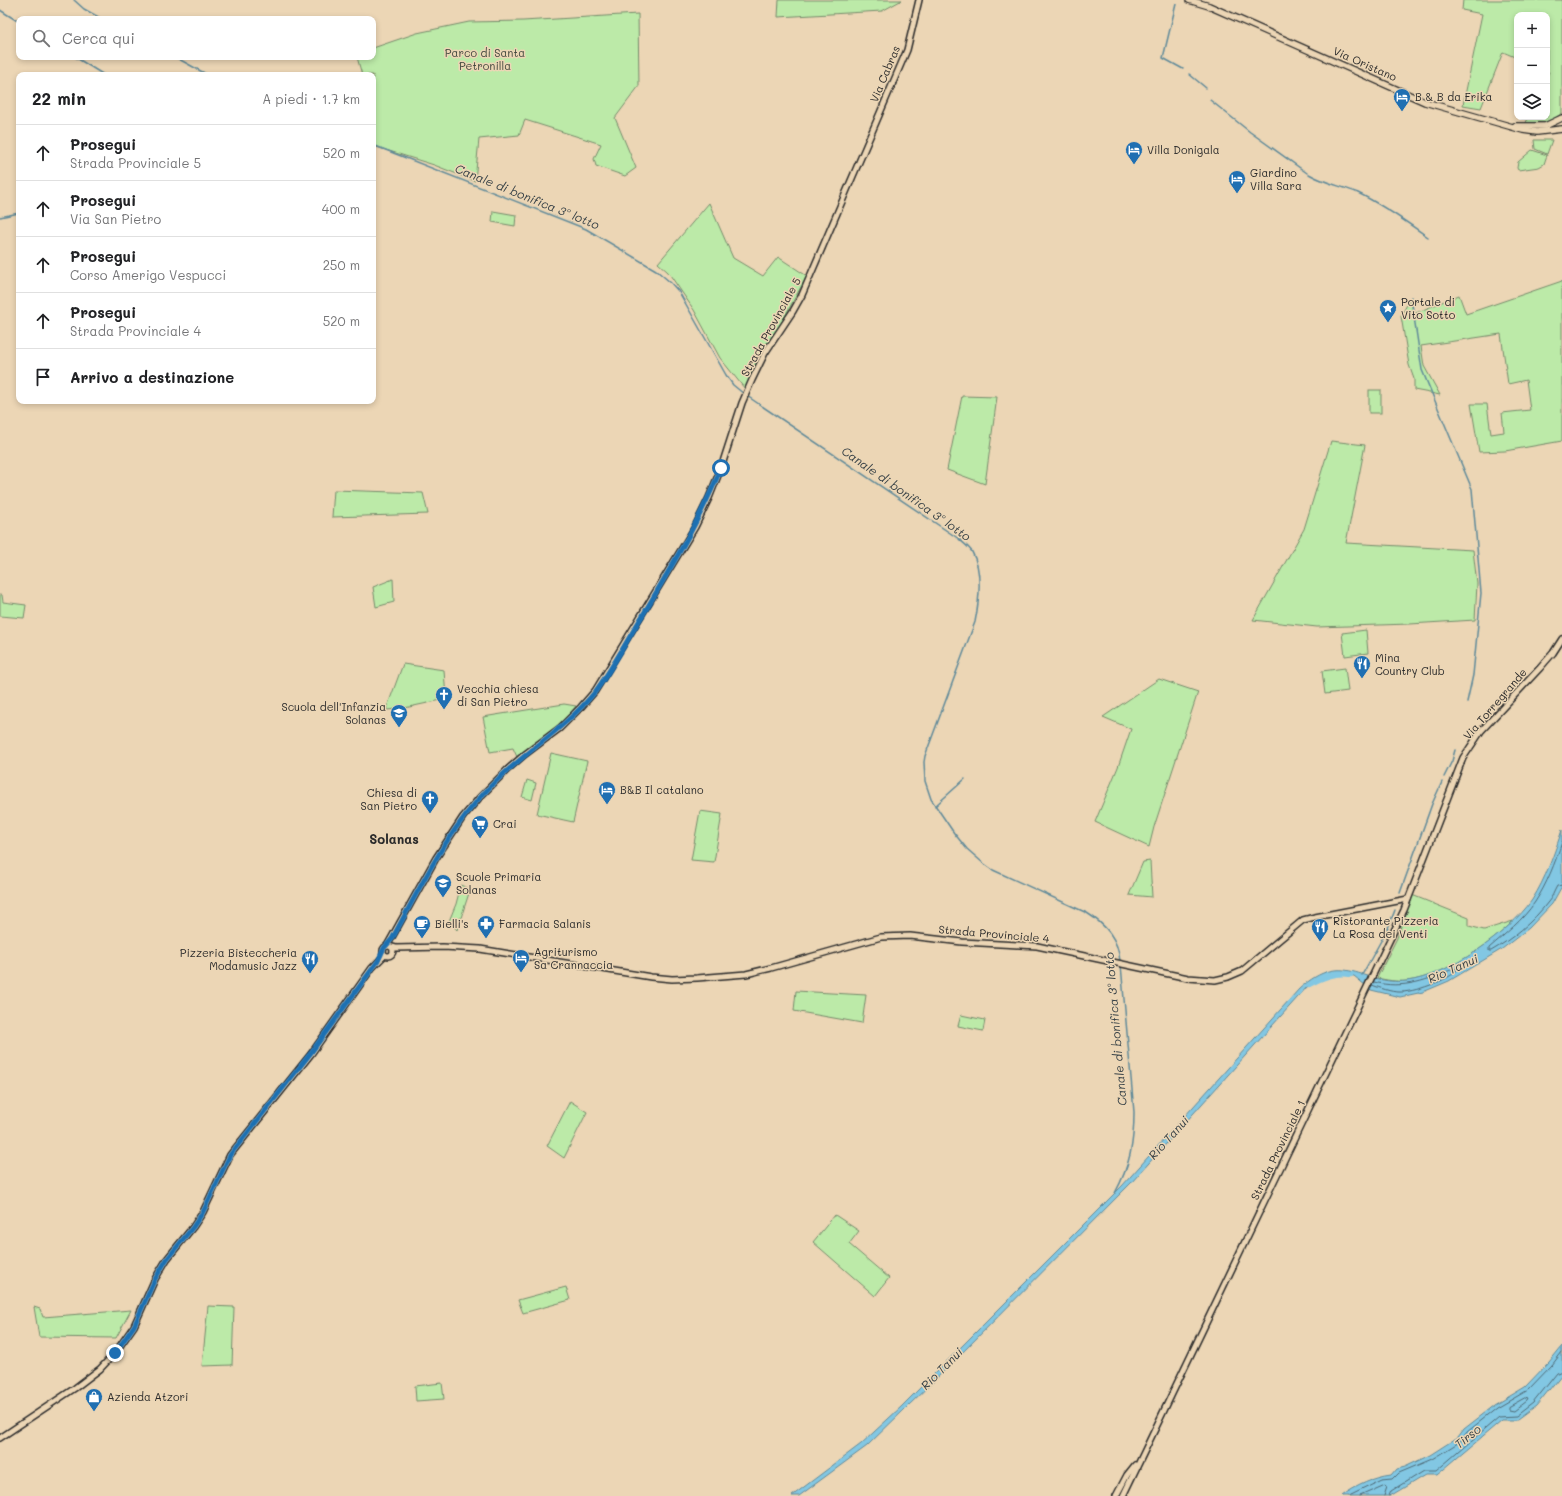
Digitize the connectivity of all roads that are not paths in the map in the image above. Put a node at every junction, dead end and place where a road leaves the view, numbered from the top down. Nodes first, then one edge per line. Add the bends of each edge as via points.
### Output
1 (919, 0) edge
2 (1190, 0) edge
3 (1562, 118) edge
4 (1511, 126) junction
5 (1562, 129) edge
6 (862, 154) joint
7 (1562, 639) edge
8 (1442, 809) joint
9 (1408, 899) junction
10 (392, 948) junction
11 (384, 953) junction
12 (0, 1438) edge
13 (1140, 1458) junction
14 (1116, 1496) edge
15 (1123, 1496) edge

1 - 6 street, Via Cabras via 907,50
2 - 4 main road, Via Oristano via 1209,6 1425,102
3 - 4 main road via 1545,126
4 - 5 main road, Via Oristano via 1538,132
6 - 10 street, Strada Provinciale 5 via 802,295 759,364 743,401 710,498 695,527 595,691 560,728 506,770 463,817 436,858 392,939
7 - 8 street, Via Torregrande via 1540,668 1471,744
8 - 9 street, Strada Provinciale 1
9 - 10 street, Strada Provinciale 4 via 1303,920 1242,971 1215,980 1188,978 1037,946 910,936 881,938 771,968 726,976 672,979 480,949
9 - 13 street, Strada Provinciale 1
10 - 11 street, Strada Provinciale 5
10 - 11 street via 390,955
11 - 12 street, Strada Provinciale 5 via 295,1074 230,1155 203,1212 167,1259 134,1326 115,1353 75,1388
13 - 14 street
13 - 15 street, Strada Provinciale 1

